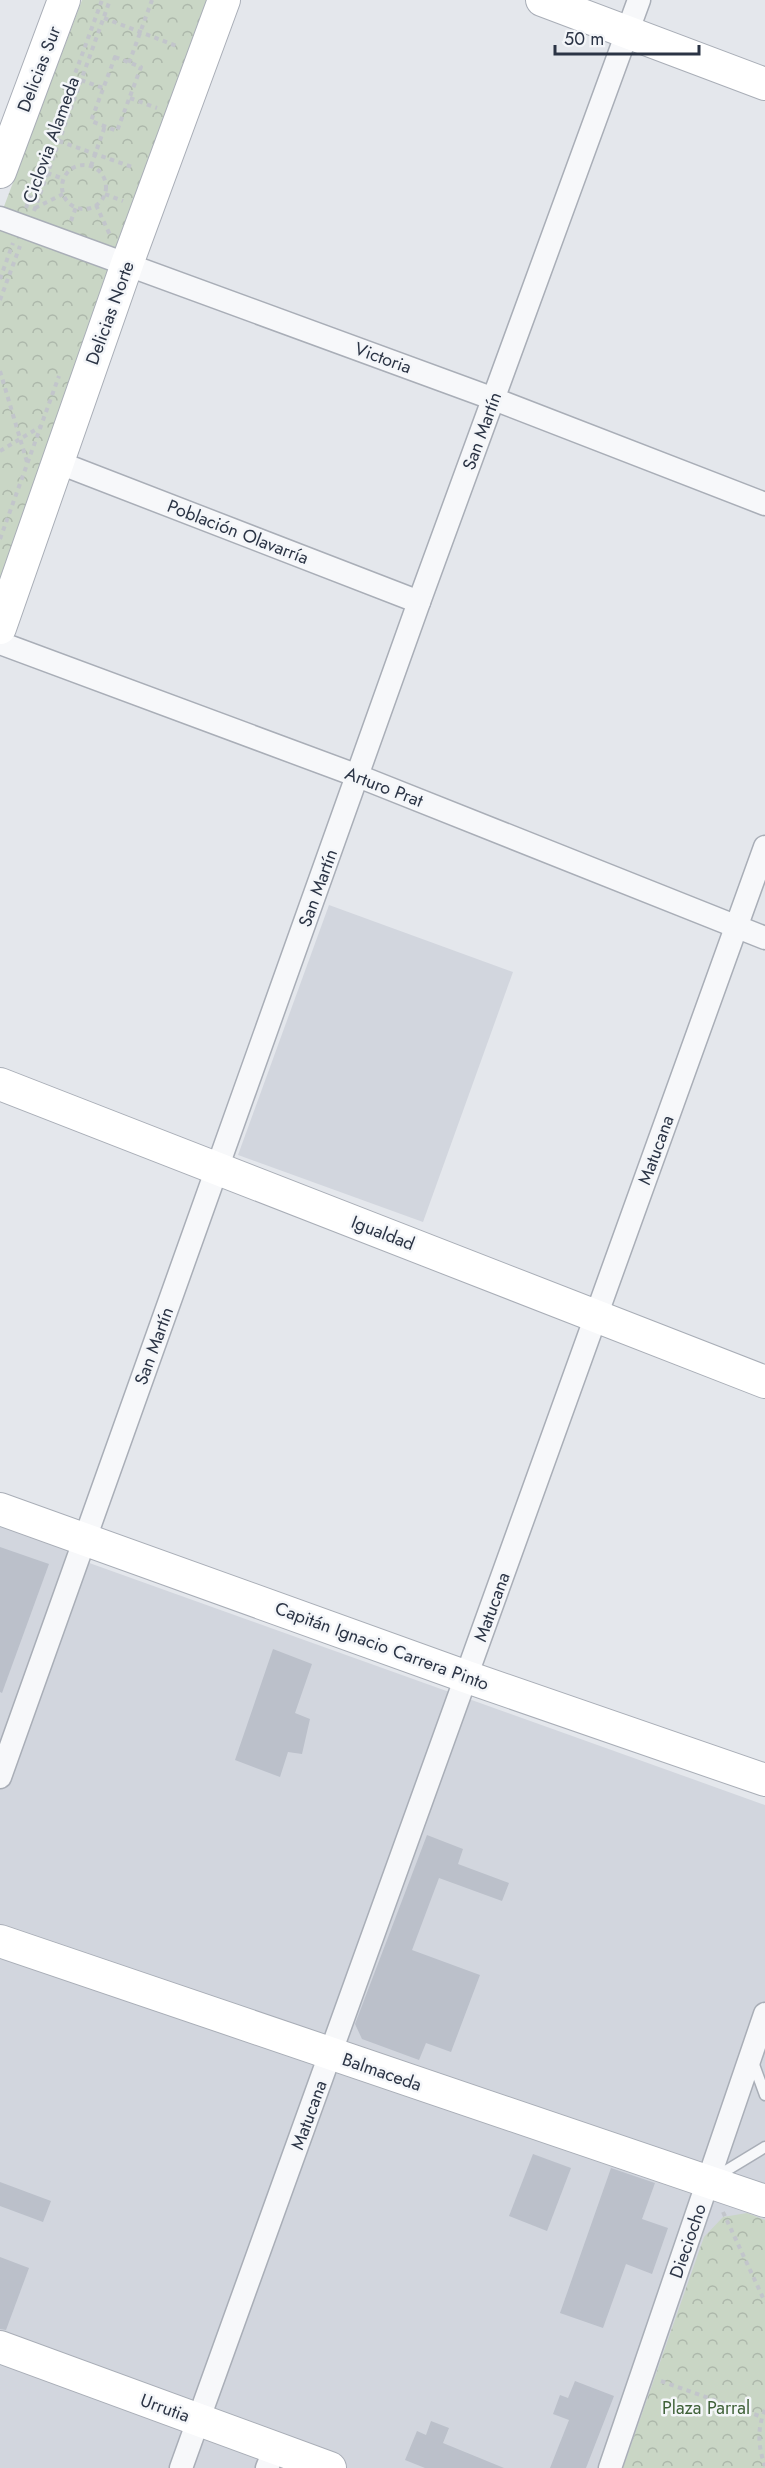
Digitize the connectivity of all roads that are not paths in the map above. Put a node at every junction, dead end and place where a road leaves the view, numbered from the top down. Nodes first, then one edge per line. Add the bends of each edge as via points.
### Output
1 (64, 0) edge
2 (224, 0) edge
3 (542, 0) edge
4 (639, 0) edge
5 (628, 32) junction
6 (765, 84) edge
7 (0, 172) edge
8 (21, 220) edge
9 (115, 259) junction
10 (494, 399) junction
11 (42, 462) junction
12 (765, 504) edge
13 (419, 602) junction
14 (0, 628) edge
15 (0, 643) edge
16 (358, 776) junction
17 (765, 847) edge
18 (736, 927) junction
19 (765, 938) edge
20 (0, 1084) edge
21 (218, 1168) junction
22 (596, 1316) junction
23 (765, 1382) edge
24 (0, 1509) edge
25 (85, 1538) junction
26 (467, 1677) junction
27 (0, 1777) edge
28 (765, 1780) edge
29 (0, 1941) edge
30 (765, 2014) edge
31 (331, 2055) junction
32 (751, 2056) junction
33 (765, 2095) edge
34 (765, 2147) edge
35 (709, 2182) junction
36 (765, 2201) edge
37 (0, 2347) edge
38 (198, 2421) junction
39 (271, 2458) edge
40 (181, 2468) edge
41 (330, 2468) edge
42 (610, 2468) edge

1 - 7 street, Delicias Sur
2 - 9 street, Delicias Norte
3 - 5 street
4 - 5 street, San Martín
5 - 6 street
5 - 10 street, San Martín
8 - 9 street, Victoria
9 - 10 street, Victoria
9 - 11 street, Delicias Norte
10 - 12 street, Victoria
10 - 13 street, San Martín
11 - 13 street, Población Olavarría
11 - 14 street, Delicias Norte
13 - 16 street, San Martín
15 - 16 street, Arturo Prat
16 - 18 street, Arturo Prat
16 - 21 street, San Martín
17 - 18 street, Matucana
18 - 19 street, Arturo Prat
18 - 22 street, Matucana
20 - 21 street, Igualdad
21 - 22 street, Igualdad
21 - 25 street, San Martín
22 - 23 street, Igualdad
22 - 26 street, Matucana
24 - 25 street, Capitán Ignacio Carrera Pinto
25 - 26 street, Capitán Ignacio Carrera Pinto
25 - 27 street, San Martín
26 - 28 street, Capitán Ignacio Carrera Pinto
26 - 31 street, Matucana
29 - 31 street, Balmaceda
30 - 32 street, Dieciocho
31 - 35 street, Balmaceda
31 - 38 street, Matucana
32 - 33 lane
32 - 35 street, Dieciocho
34 - 35 lane
35 - 36 street, Balmaceda
35 - 42 street, Dieciocho
37 - 38 street, Urrutia
38 - 39 street, Urrutia
38 - 40 street, Matucana
39 - 41 street, Urrutia

